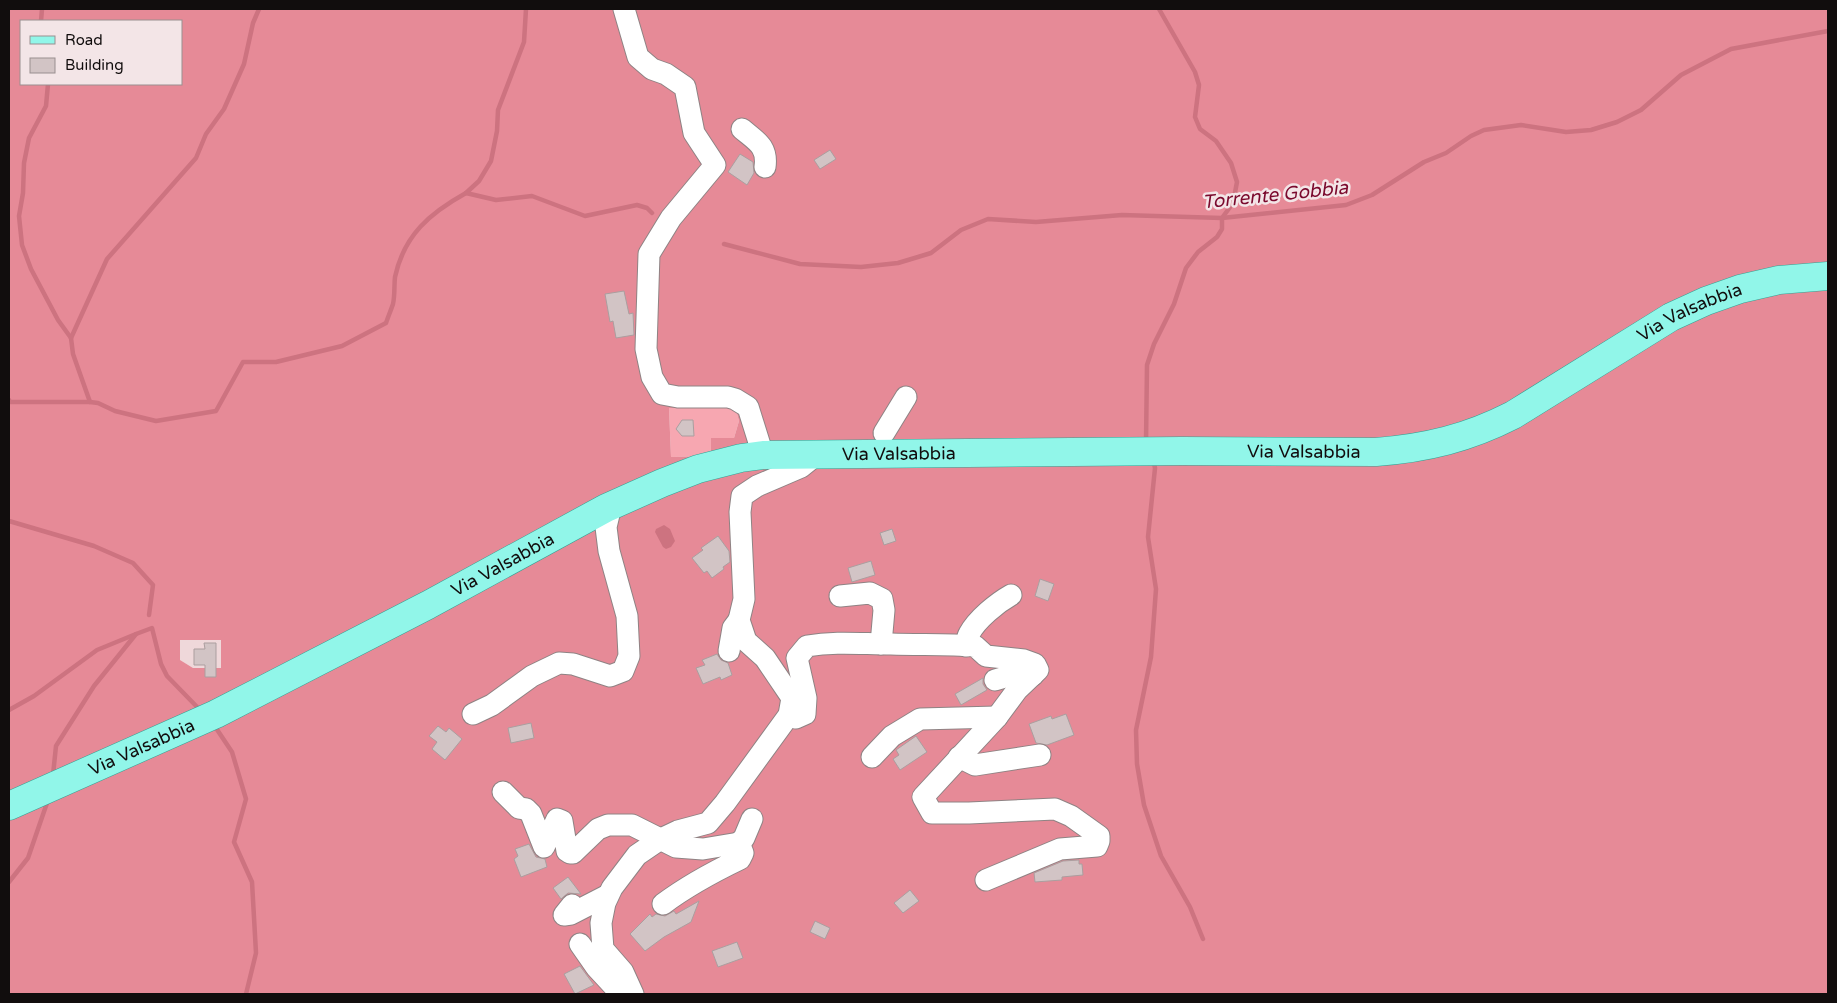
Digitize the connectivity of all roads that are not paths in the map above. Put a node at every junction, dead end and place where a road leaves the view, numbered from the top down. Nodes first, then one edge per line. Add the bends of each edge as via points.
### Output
1 (624, 9) edge
2 (742, 129) dead end
3 (765, 167) dead end
4 (1828, 276) edge
5 (906, 397) dead end
6 (884, 433) dead end
7 (816, 454) junction
8 (763, 456) junction
9 (608, 507) junction
10 (1011, 595) dead end
11 (840, 596) dead end
12 (739, 620) junction
13 (881, 644) junction
14 (966, 646) junction
15 (729, 651) dead end
16 (1033, 675) junction
17 (995, 680) dead end
18 (473, 714) dead end
19 (790, 715) junction
20 (997, 716) junction
21 (1040, 756) dead end
22 (872, 757) dead end
23 (959, 757) junction
24 (503, 792) dead end
25 (9, 806) edge
26 (752, 819) dead end
27 (659, 840) junction
28 (739, 843) junction
29 (986, 880) dead end
30 (608, 895) junction
31 (663, 904) dead end
32 (572, 905) dead end
33 (580, 944) dead end
34 (621, 994) edge
35 (633, 994) edge

1 - 8 street via 638,57 685,87 694,133 715,165 671,218 649,254 646,349 652,377 662,394 728,397 748,407 759,425
2 - 3 street via 764,147
4 - 7 main road, Via Valsabbia via 1779,280 1706,301 1671,317 1513,415 1471,434 1408,450 1078,452 1002,447
5 - 6 street
7 - 8 main road, Via Valsabbia
7 - 12 street via 802,467 742,496 744,599
8 - 9 main road, Via Valsabbia via 698,469
9 - 18 street via 608,551 627,616 630,656 623,671 610,676 573,664 558,663
9 - 25 main road, Via Valsabbia via 428,605 216,714
10 - 14 street via 985,615 969,634
11 - 13 street via 870,593 882,599
12 - 15 street via 733,628
12 - 19 street via 746,642 765,658 792,698
13 - 14 street
13 - 19 street via 829,642 807,646 797,658 806,698 805,714 796,718
14 - 16 street via 976,646 986,656 1035,664 1038,670
16 - 17 street via 1012,675
16 - 20 street
19 - 27 street via 708,823
20 - 22 street via 920,718 892,736
20 - 23 street
21 - 23 street via 975,765
23 - 29 street via 923,797 932,813 1055,809 1099,836 1096,846 1060,849
24 - 27 street via 519,808 531,814 544,847 557,819 562,821 570,853 598,829 608,826 632,825
26 - 28 street
27 - 28 street via 676,848 703,849
27 - 30 street via 637,855
28 - 31 street via 743,853 740,860
30 - 32 street via 564,915
30 - 35 street via 601,923 603,948 622,972
33 - 34 street

